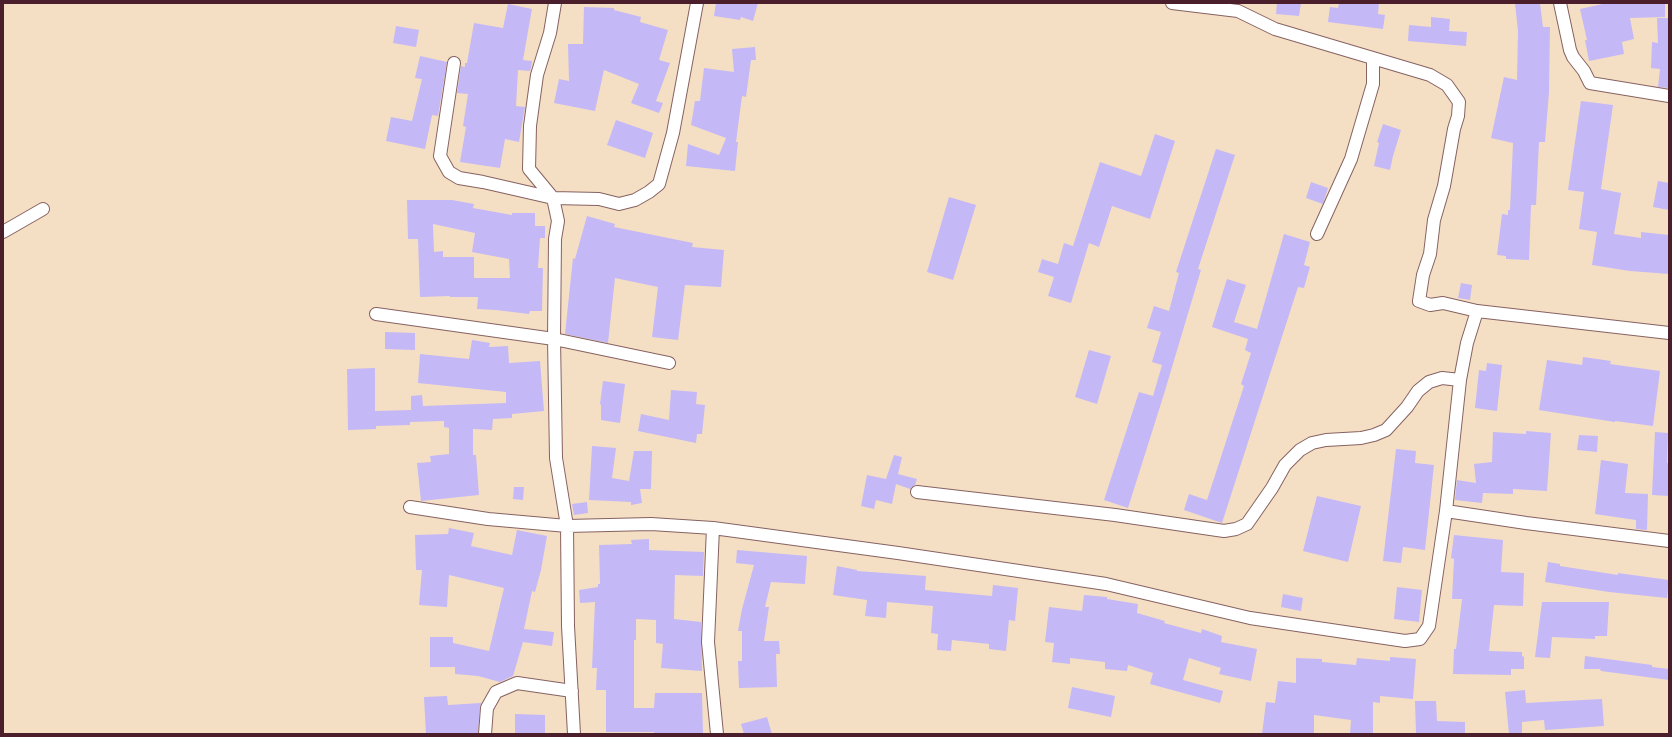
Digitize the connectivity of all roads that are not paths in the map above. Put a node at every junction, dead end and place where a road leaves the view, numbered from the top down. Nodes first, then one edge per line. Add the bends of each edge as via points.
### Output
1 (554, 3) edge
2 (697, 3) edge
3 (1172, 3) edge
4 (1560, 3) edge
5 (1373, 59) junction
6 (454, 63) dead end
7 (1669, 96) edge
8 (553, 198) junction
9 (43, 209) dead end
10 (3, 232) edge
11 (1318, 234) dead end
12 (1477, 311) junction
13 (376, 314) dead end
14 (1669, 333) edge
15 (554, 339) junction
16 (669, 363) dead end
17 (1460, 380) junction
18 (917, 492) dead end
19 (410, 507) dead end
20 (1446, 511) junction
21 (567, 526) junction
22 (713, 528) junction
23 (1669, 541) edge
24 (572, 691) junction
25 (486, 734) edge
26 (574, 734) edge
27 (717, 734) edge

1 - 8 street via 530,126 529,169
2 - 8 street via 673,133 659,184 642,196 619,204 599,199
3 - 5 street via 1238,11 1275,29
4 - 7 street via 1570,50 1590,83
5 - 11 street via 1373,84 1351,159
5 - 12 street via 1430,75 1447,85 1459,102 1444,186 1434,220 1430,254 1418,300 1430,306 1443,303
6 - 8 street via 440,156 449,172 459,178
8 - 15 street via 558,221 555,239
9 - 10 street
12 - 14 street
12 - 17 street via 1467,343
13 - 15 street
15 - 16 street
15 - 21 street via 556,458
17 - 18 street via 1442,378 1429,382 1418,391 1386,430 1362,438 1312,443 1300,450 1285,465 1247,524 1236,529 1224,531 1115,515
17 - 20 street
19 - 21 street via 488,519
20 - 22 street via 1429,626 1420,639 1406,640 1250,618 1106,584 898,552
20 - 23 street
21 - 22 street via 651,524
21 - 24 street via 568,626
22 - 27 street via 708,642
24 - 25 street via 517,683 496,692 487,708
24 - 26 street

